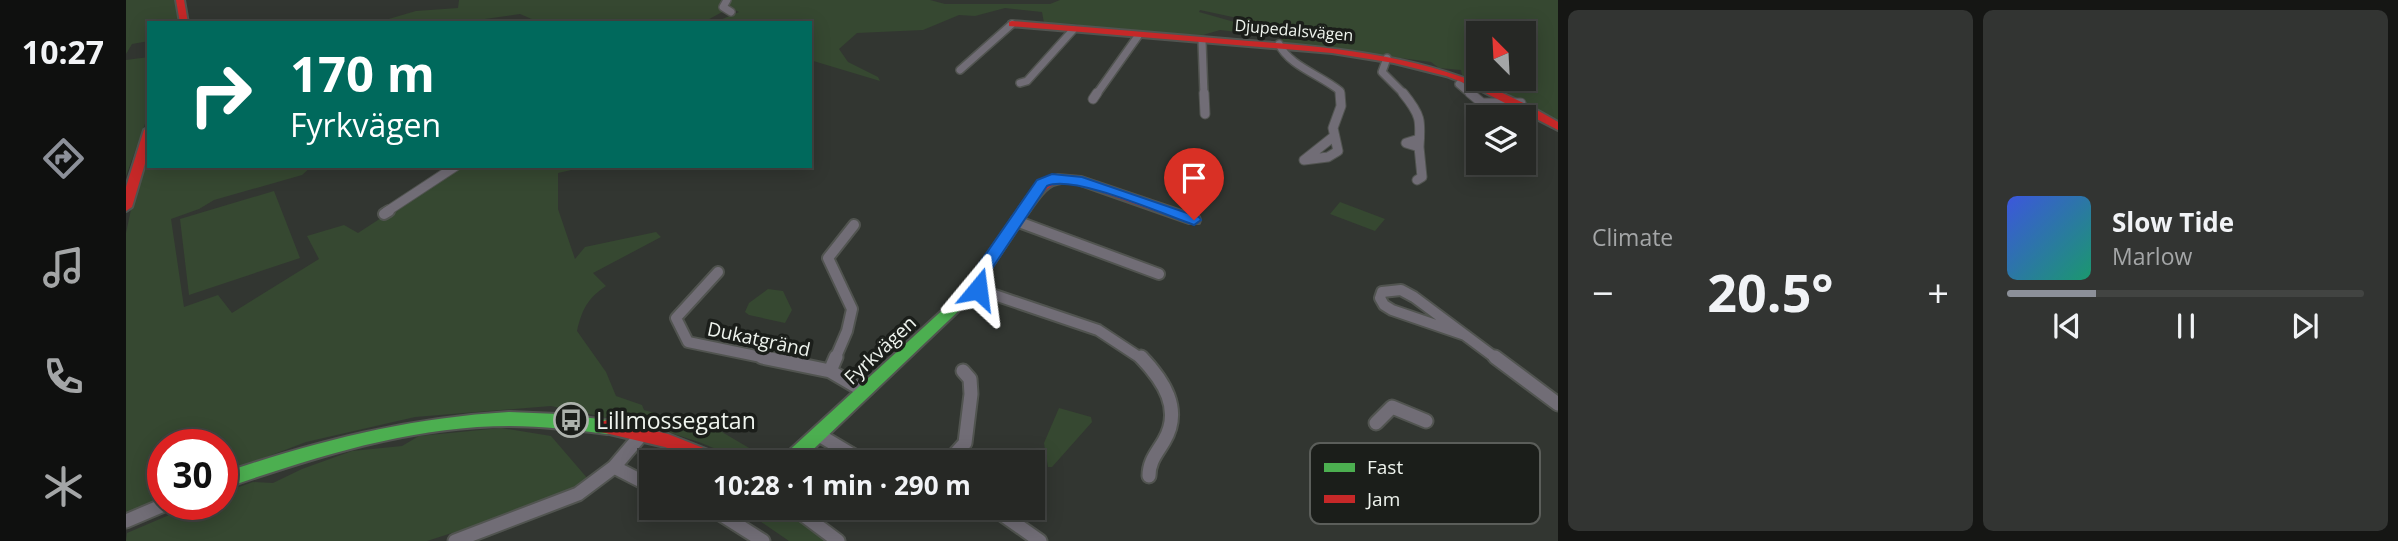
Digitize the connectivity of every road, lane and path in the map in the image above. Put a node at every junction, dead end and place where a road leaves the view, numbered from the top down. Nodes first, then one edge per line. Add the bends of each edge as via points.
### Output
1 (180, 0) edge
2 (727, 0) edge
3 (731, 12) dead end
4 (184, 21) edge
5 (1012, 24) joint
6 (1073, 30) junction
7 (1138, 36) junction
8 (1202, 41) junction
9 (1280, 47) junction
10 (1386, 62) junction
11 (960, 70) dead end
12 (1020, 83) dead end
13 (1459, 84) dead end
14 (1093, 99) dead end
15 (1482, 103) joint
16 (1521, 103) junction
17 (1205, 114) dead end
18 (1558, 127) edge
19 (147, 137) edge
20 (1333, 137) junction
21 (1323, 148) junction
22 (1336, 153) junction
23 (453, 168) edge
24 (1417, 180) dead end
25 (126, 207) edge
26 (384, 215) dead end
27 (1194, 220) dead end
28 (1016, 221) junction
29 (854, 225) dead end
30 (718, 272) dead end
31 (1160, 274) dead end
32 (971, 287) junction
33 (1465, 335) junction
34 (830, 371) junction
35 (963, 371) dead end
36 (864, 391) junction
37 (1558, 404) edge
38 (1426, 421) dead end
39 (1376, 423) dead end
40 (642, 434) junction
41 (818, 435) junction
42 (687, 450) edge
43 (801, 450) edge
44 (844, 450) edge
45 (959, 450) edge
46 (614, 467) junction
47 (238, 475) edge
48 (1149, 476) dead end
49 (639, 480) edge
50 (147, 512) edge
51 (730, 520) edge
52 (810, 520) edge
53 (1010, 520) edge
54 (126, 521) edge
55 (455, 541) edge
56 (763, 541) edge
57 (838, 541) edge
58 (1040, 541) edge

1 - 4 street
2 - 3 street via 723,7
5 - 6 street, Djupedalsvägen
5 - 11 street
6 - 7 street, Djupedalsvägen
6 - 12 street via 1027,81
7 - 8 street, Djupedalsvägen
7 - 14 street
8 - 9 street, Djupedalsvägen
8 - 17 street
9 - 10 street, Djupedalsvägen
9 - 20 street via 1284,55 1337,88 1341,106
10 - 16 street, Djupedalsvägen via 1464,78
10 - 24 street via 1384,76 1412,105 1409,112 1421,122 1422,177
13 - 15 street
15 - 16 street
16 - 18 street, Djupedalsvägen
19 - 25 street
20 - 21 street
20 - 22 street
21 - 22 street
21 - 22 street via 1304,160
23 - 26 street
27 - 28 street, Fyrkvägen via 1059,177 1042,183
28 - 31 street
28 - 32 street, Fyrkvägen
29 - 34 street via 828,258 852,309
30 - 34 street, Dukatgränd via 676,318 688,342
32 - 36 street, Fyrkvägen
32 - 48 street via 1098,330 1142,356 1160,379 1171,411 1168,432 1148,464
33 - 33 street via 1401,290 1382,292 1384,304 1392,310
33 - 37 street
34 - 36 street, Dukatgränd
35 - 45 street via 970,379 971,394 965,443
36 - 41 street, Fyrkvägen
38 - 39 street via 1392,407
40 - 42 street
40 - 46 street
40 - 47 street via 536,416 436,423 343,441
41 - 43 street, Fyrkvägen
41 - 44 street
46 - 49 street
46 - 55 street via 561,502
50 - 54 street
51 - 56 street
52 - 57 street
53 - 58 street

